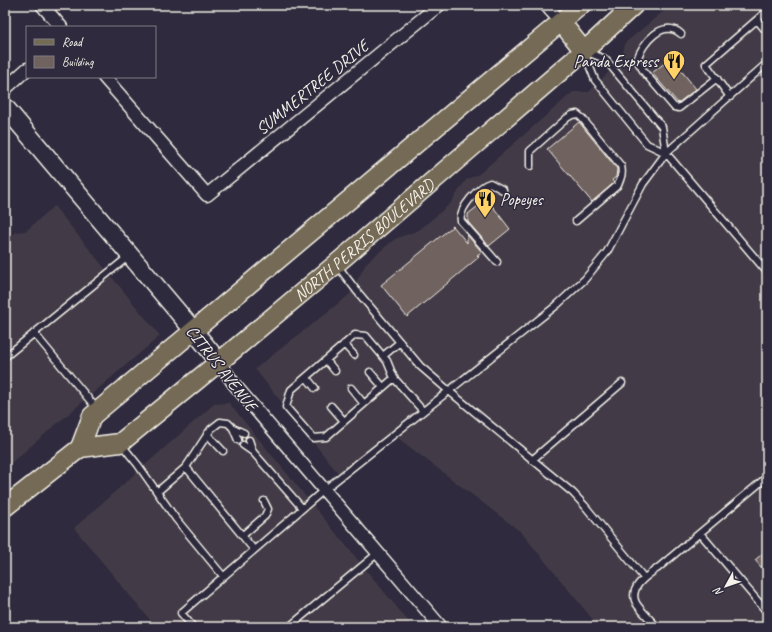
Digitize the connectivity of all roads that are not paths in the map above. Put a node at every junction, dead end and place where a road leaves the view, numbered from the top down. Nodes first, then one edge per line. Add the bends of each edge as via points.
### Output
1 (42, 5) edge
2 (439, 5) edge
3 (546, 5) edge
4 (581, 5) edge
5 (634, 5) edge
6 (767, 11) edge
7 (757, 20) junction
8 (561, 22) junction
9 (60, 26) edge
10 (767, 32) edge
11 (681, 34) dead end
12 (584, 51) junction
13 (767, 64) edge
14 (26, 70) edge
15 (105, 78) edge
16 (717, 78) junction
17 (5, 89) edge
18 (730, 97) junction
19 (5, 107) edge
20 (666, 153) junction
21 (530, 166) dead end
22 (503, 190) dead end
23 (576, 221) dead end
24 (130, 255) junction
25 (497, 262) dead end
26 (336, 264) junction
27 (767, 272) edge
28 (194, 331) junction
29 (34, 334) junction
30 (400, 342) junction
31 (344, 344) junction
32 (354, 355) dead end
33 (382, 356) junction
34 (5, 358) edge
35 (326, 360) junction
36 (219, 362) junction
37 (335, 371) dead end
38 (370, 372) dead end
39 (306, 377) junction
40 (394, 378) junction
41 (622, 383) dead end
42 (383, 387) junction
43 (316, 388) dead end
44 (350, 388) dead end
45 (449, 391) junction
46 (364, 404) junction
47 (331, 406) dead end
48 (98, 410) junction
49 (423, 411) junction
50 (344, 421) junction
51 (233, 428) junction
52 (207, 434) junction
53 (244, 434) dead end
54 (238, 440) dead end
55 (249, 440) dead end
56 (120, 443) junction
57 (243, 445) dead end
58 (80, 448) junction
59 (223, 451) dead end
60 (254, 452) junction
61 (532, 460) junction
62 (186, 467) junction
63 (767, 477) edge
64 (324, 490) junction
65 (157, 492) junction
66 (264, 502) dead end
67 (5, 507) edge
68 (302, 508) junction
69 (700, 533) junction
70 (242, 535) junction
71 (254, 550) junction
72 (378, 553) junction
73 (223, 576) junction
74 (644, 578) junction
75 (767, 612) edge
76 (193, 627) edge
77 (290, 627) edge
78 (441, 627) edge
79 (657, 627) edge

1 - 9 street
2 - 15 street, SUMMERTREE DRIVE via 207,194
3 - 8 street
4 - 8 main road
5 - 12 main road, NORTH PERRIS BOULEVARD
6 - 7 lane
7 - 10 lane
7 - 16 lane via 706,64
8 - 12 main road
8 - 28 main road
11 - 16 lane via 675,29 668,28 658,31 650,39 639,54 639,65 644,72 674,107 679,108
12 - 20 lane via 595,80 647,144
12 - 20 lane via 606,60 662,127
12 - 26 main road, NORTH PERRIS BOULEVARD
13 - 18 lane
14 - 17 street
16 - 18 lane
18 - 20 lane
19 - 24 street, CITRUS AVENUE
20 - 27 lane
20 - 45 lane via 643,184 607,252 585,279 557,305
21 - 23 lane via 530,151 567,118 577,114 582,118 622,170 618,185
22 - 25 lane via 490,183 485,184 461,211 460,218
24 - 28 street, CITRUS AVENUE
24 - 29 lane
26 - 30 lane
26 - 36 main road, NORTH PERRIS BOULEVARD
28 - 36 street, CITRUS AVENUE
28 - 48 main road
29 - 34 lane
29 - 48 lane
30 - 33 lane
30 - 45 lane via 420,366
31 - 32 lane
31 - 33 lane via 355,335 366,336
31 - 35 lane
33 - 40 lane
35 - 37 lane
35 - 39 lane
36 - 56 main road, NORTH PERRIS BOULEVARD
36 - 64 street, CITRUS AVENUE via 234,384
38 - 42 lane
39 - 43 lane
39 - 50 lane via 291,390 286,408 313,438 326,437
40 - 42 lane
40 - 49 lane
41 - 61 lane
42 - 46 lane
44 - 46 lane
45 - 49 lane
45 - 61 lane
46 - 50 lane
47 - 50 lane
48 - 58 main road via 92,416
49 - 64 lane
51 - 52 lane via 228,423 220,422
51 - 53 lane
51 - 54 lane
52 - 59 lane
52 - 62 lane
55 - 60 lane
56 - 58 main road
56 - 65 lane
57 - 60 lane
58 - 67 main road
60 - 68 lane
61 - 74 lane via 573,493
62 - 65 lane
62 - 70 lane
63 - 69 lane
64 - 68 lane
64 - 72 street, CITRUS AVENUE
65 - 73 lane
66 - 70 lane via 268,509 264,516
68 - 71 lane
69 - 74 lane
69 - 75 lane
70 - 71 lane
71 - 73 lane
72 - 77 lane
72 - 78 street, CITRUS AVENUE
73 - 76 lane via 181,613
74 - 79 lane via 634,594 635,602

